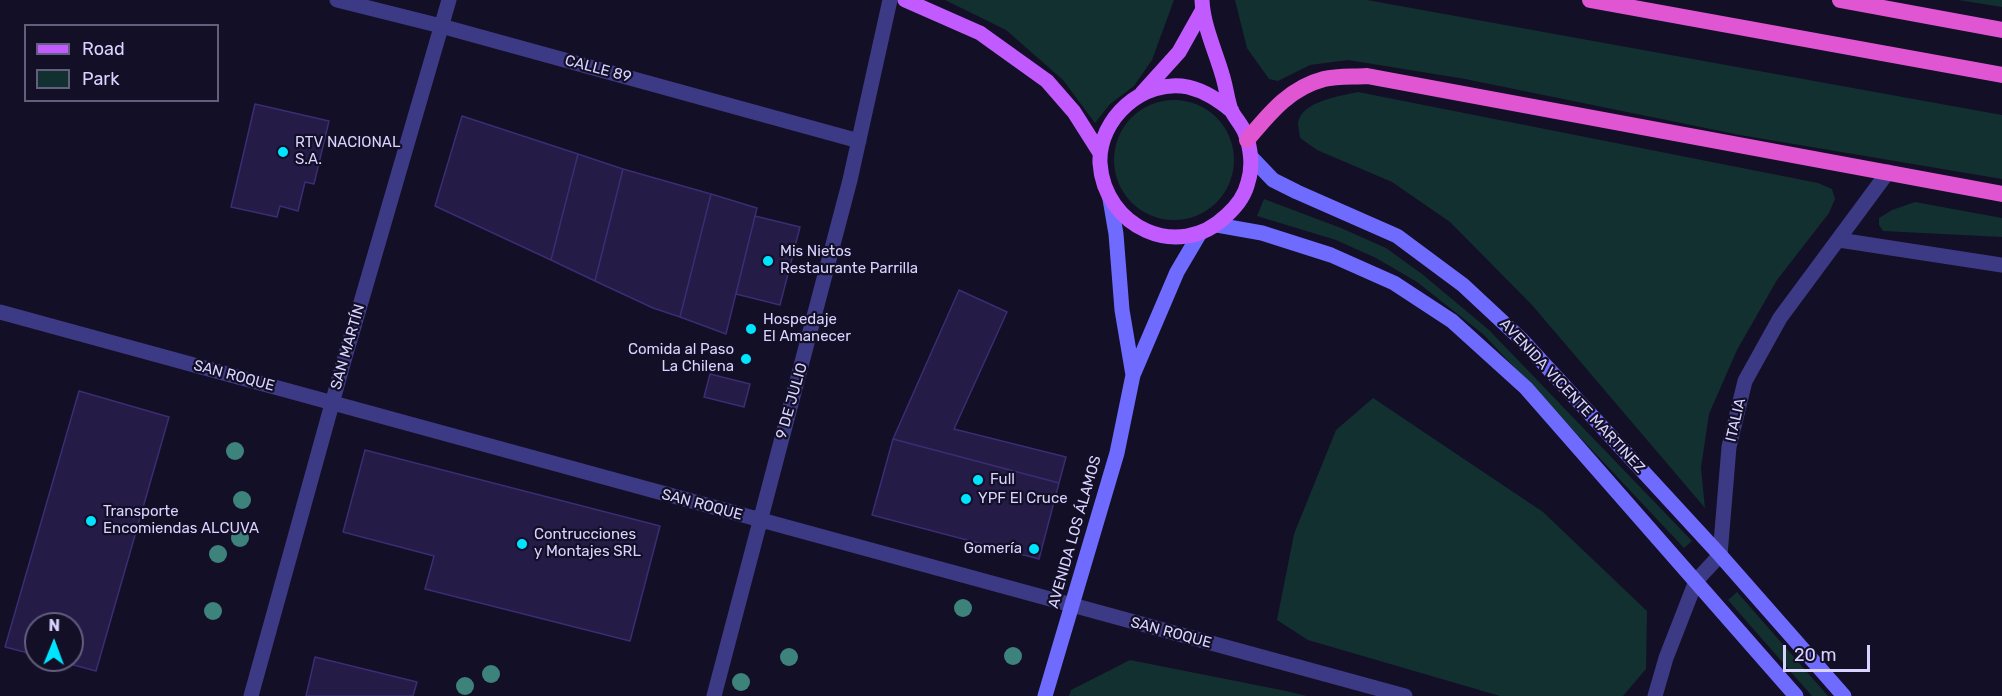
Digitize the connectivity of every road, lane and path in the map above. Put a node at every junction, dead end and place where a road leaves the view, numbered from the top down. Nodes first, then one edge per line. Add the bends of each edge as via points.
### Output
1 (337, 0) edge
2 (449, 0) edge
3 (890, 0) edge
4 (905, 0) edge
5 (1590, 0) edge
6 (1840, 0) edge
7 (1202, 6) edge
8 (441, 26) junction
9 (2002, 30) edge
10 (2002, 75) edge
11 (1140, 95) junction
12 (1232, 111) junction
13 (1247, 140) junction
14 (859, 141) junction
15 (1100, 153) junction
16 (1251, 157) junction
17 (1888, 172) junction
18 (2002, 194) edge
19 (1110, 199) junction
20 (1217, 225) junction
21 (1200, 232) junction
22 (1839, 240) junction
23 (2002, 266) edge
24 (0, 312) edge
25 (1133, 375) junction
26 (332, 403) junction
27 (759, 520) junction
28 (1720, 555) junction
29 (1696, 581) junction
30 (1072, 606) junction
31 (250, 696) edge
32 (714, 696) edge
33 (1045, 696) edge
34 (1405, 696) edge
35 (1655, 696) edge
36 (1796, 696) edge
37 (1844, 696) edge

1 - 8 street, CALLE 89
2 - 8 street, SAN MARTÍN
3 - 14 street, 9 DE JULIO
4 - 15 main road via 980,33 1047,81 1074,112
5 - 10 highway
6 - 9 highway
7 - 11 main road via 1179,52
7 - 12 main road
8 - 14 street, CALLE 89
8 - 26 street, SAN MARTÍN
11 - 12 main road via 1162,87 1187,87 1211,95
11 - 15 main road via 1120,110 1107,130
12 - 13 main road
13 - 16 main road
13 - 17 highway via 1281,101 1303,87 1324,79 1367,76
14 - 27 street, 9 DE JULIO
15 - 19 main road via 1101,177
16 - 20 main road via 1248,183 1237,206
16 - 28 main road, AVENIDA VICENTE MARTINEZ via 1273,180 1397,236 1463,285 1522,340
17 - 18 highway
17 - 22 street, ITALIA
19 - 21 main road via 1125,218 1145,231 1170,237
19 - 25 main road, AVENIDA LOS ÁLAMOS
20 - 21 main road
20 - 29 main road, AVENIDA VICENTE MARTINEZ via 1262,233 1331,255 1394,283 1452,321 1526,388
21 - 25 main road, AVENIDA LOS ÁLAMOS via 1177,272
22 - 23 street
22 - 28 street, ITALIA via 1780,318 1745,381 1729,447
24 - 26 street, SAN ROQUE
25 - 30 main road, AVENIDA LOS ÁLAMOS via 1117,453
26 - 27 street, SAN ROQUE
26 - 31 street, SAN MARTÍN
27 - 30 street, SAN ROQUE
27 - 32 street, 9 DE JULIO
28 - 29 street
28 - 37 main road, AVENIDA VICENTE MARTINEZ
29 - 35 street
29 - 36 main road, AVENIDA VICENTE MARTINEZ
30 - 33 main road, AVENIDA LOS ÁLAMOS
30 - 34 street, SAN ROQUE

